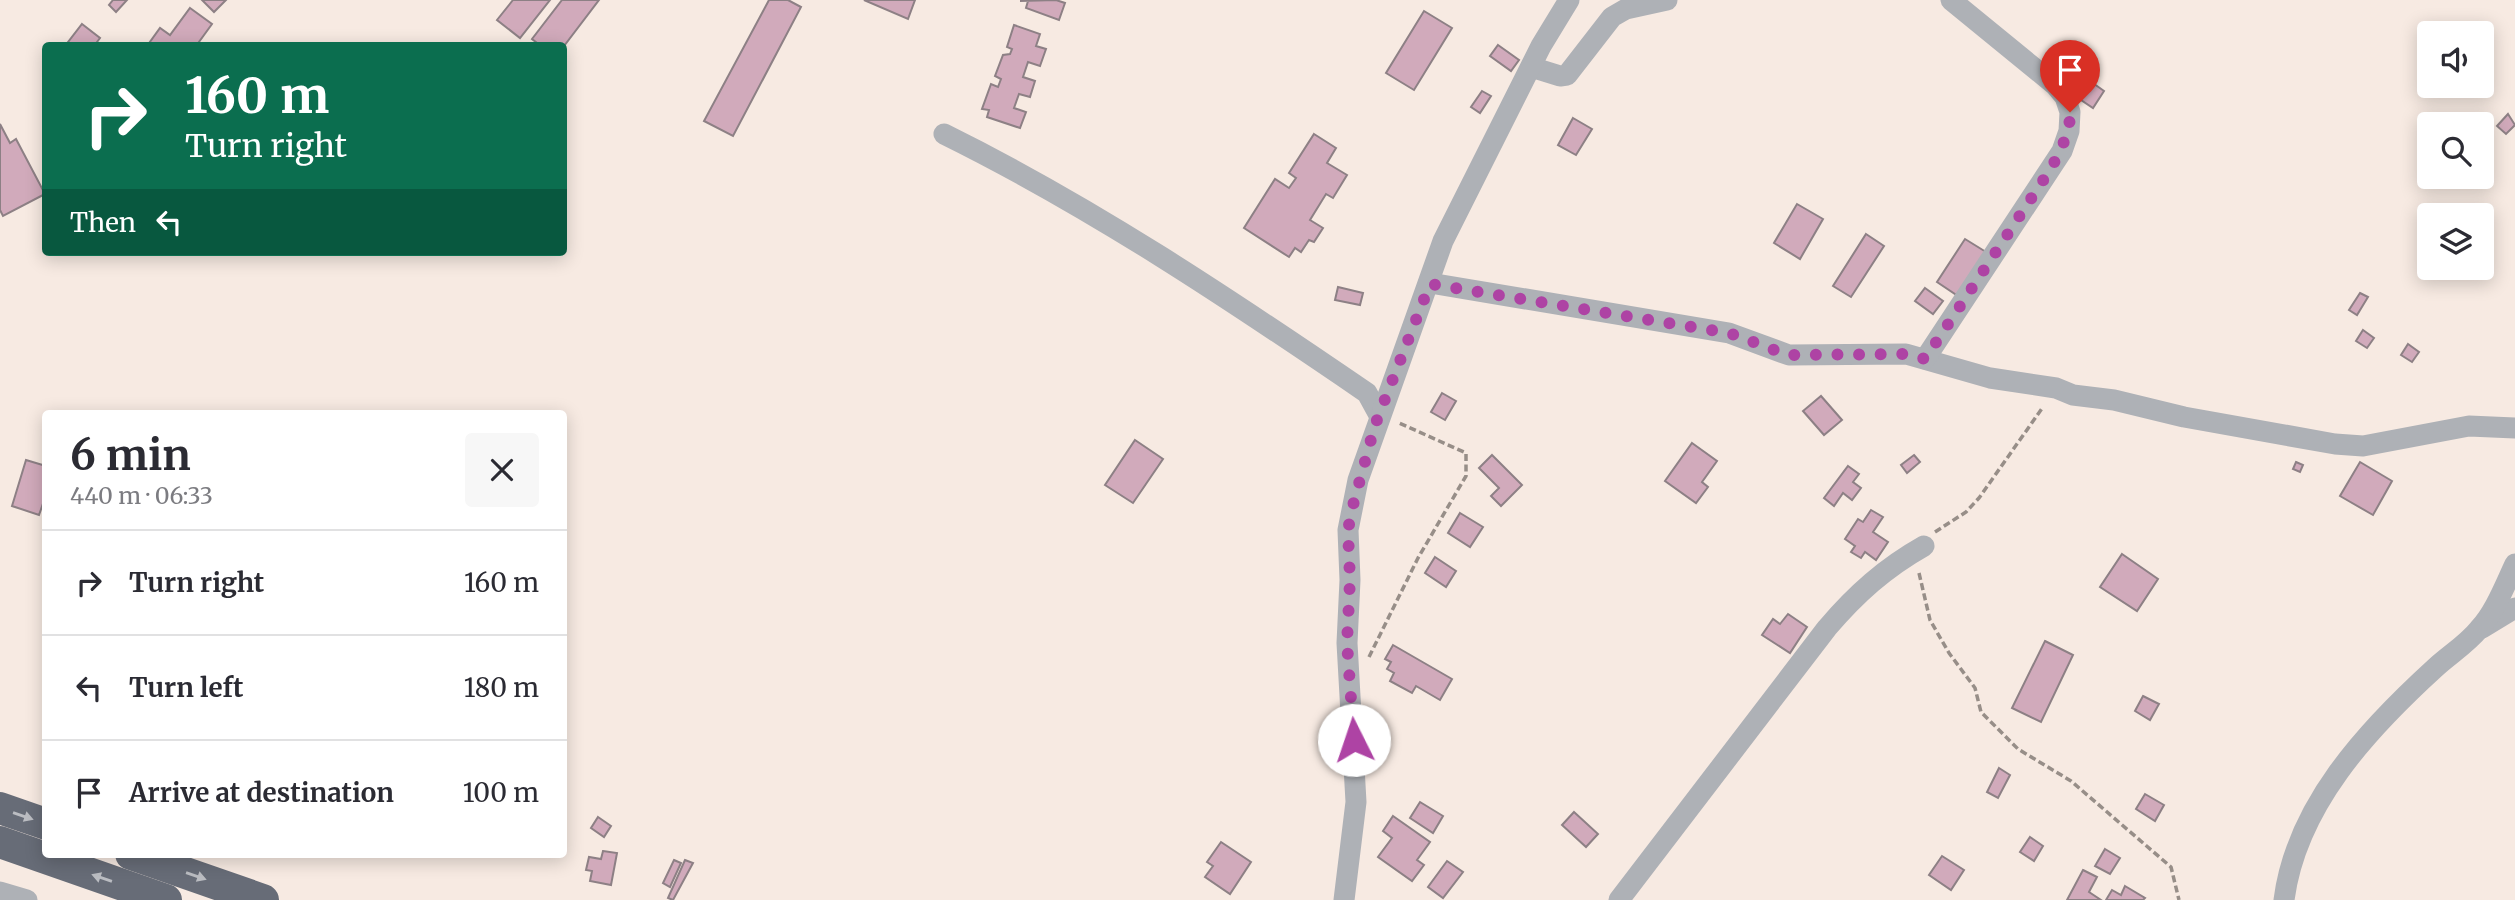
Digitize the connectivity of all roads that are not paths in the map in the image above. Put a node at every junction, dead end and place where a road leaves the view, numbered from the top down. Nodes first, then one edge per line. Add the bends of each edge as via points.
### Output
1 (1569, 0) edge
2 (1667, 0) edge
3 (1951, 0) edge
4 (1531, 67) junction
5 (944, 134) dead end
6 (1430, 284) junction
7 (1925, 359) junction
8 (1379, 415) junction
9 (2515, 428) edge
10 (1924, 546) road end
11 (2515, 564) edge
12 (2515, 608) edge
13 (2480, 629) junction
14 (0, 808) edge
15 (42, 823) edge
16 (0, 842) edge
17 (42, 857) edge
18 (46, 858) edge
19 (142, 858) edge
20 (0, 892) edge
21 (27, 900) edge
22 (166, 900) edge
23 (263, 900) edge
24 (1344, 900) edge
25 (1619, 900) edge
26 (2284, 900) edge

1 - 4 street
2 - 4 street via 1626,9 1612,17 1567,75
3 - 7 street via 2055,85 2070,112 2069,131 2042,184
4 - 6 street via 1443,241
5 - 8 street via 1133,239 1367,393
6 - 7 street via 1729,333 1788,355 1906,354
6 - 8 street
7 - 9 street via 1990,378 2056,387 2073,395 2335,444 2376,444 2469,426
8 - 24 street via 1348,530 1347,643 1356,802
10 - 25 street via 1889,565 1827,628
11 - 13 street
12 - 13 street
13 - 26 street via 2383,719 2321,799 2293,855
14 -> 15 highway
17 -> 16 highway
22 -> 18 highway
19 -> 23 highway
20 - 21 street

